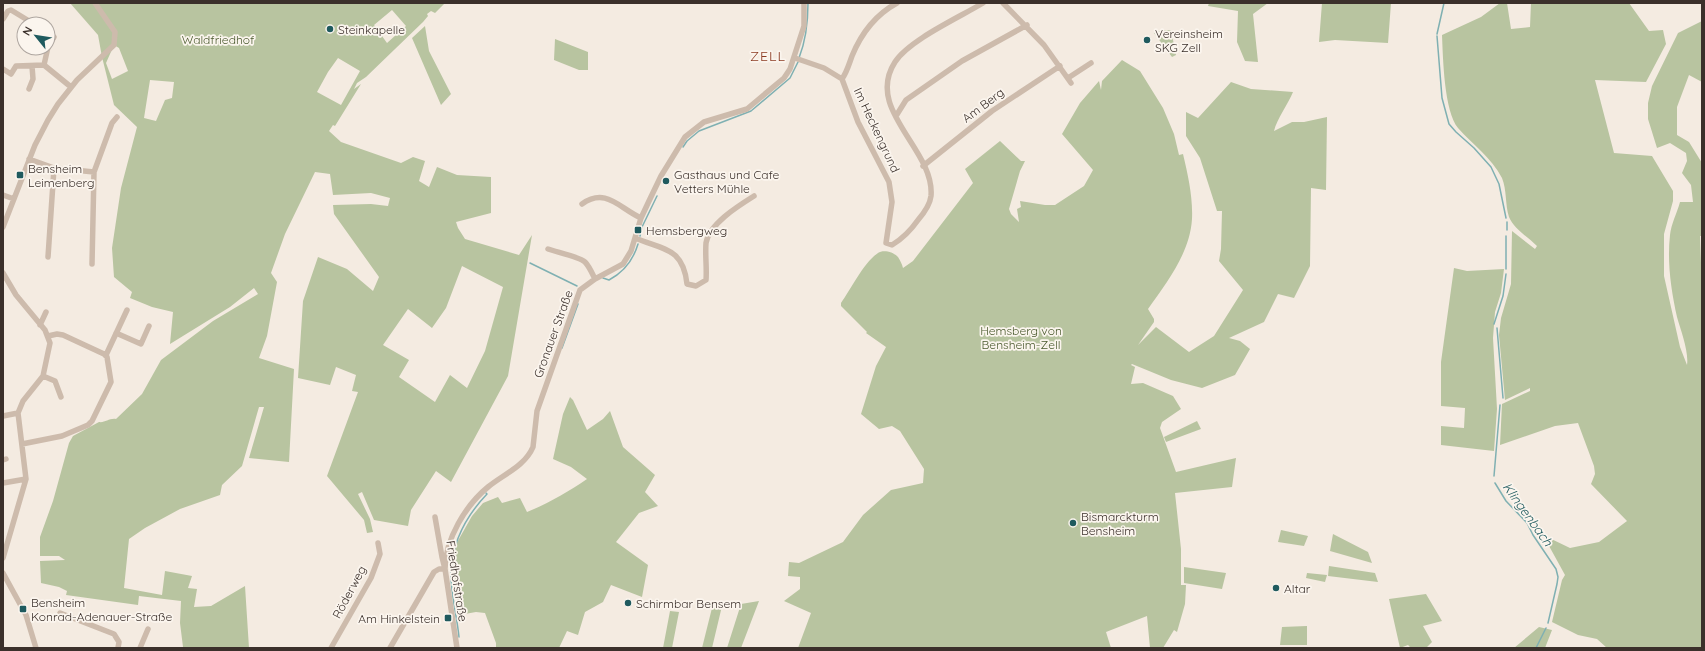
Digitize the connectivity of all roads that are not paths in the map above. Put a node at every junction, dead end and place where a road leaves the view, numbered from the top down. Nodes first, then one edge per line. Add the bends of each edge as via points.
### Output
1 (95, 3) edge
2 (804, 3) edge
3 (897, 3) edge
4 (983, 3) edge
5 (1003, 3) edge
6 (886, 6) edge
7 (21, 16) edge
8 (3, 19) edge
9 (1027, 25) junction
10 (46, 56) edge
11 (798, 59) junction
12 (1091, 63) dead end
13 (44, 65) junction
14 (32, 66) junction
15 (1060, 66) junction
16 (3, 69) edge
17 (842, 79) junction
18 (71, 87) junction
19 (29, 89) dead end
20 (896, 116) junction
21 (117, 117) dead end
22 (29, 159) junction
23 (924, 166) junction
24 (54, 168) junction
25 (94, 172) junction
26 (3, 195) edge
27 (754, 196) dead end
28 (14, 199) junction
29 (582, 204) dead end
30 (641, 218) junction
31 (3, 227) edge
32 (635, 238) junction
33 (548, 249) dead end
34 (48, 257) dead end
35 (92, 264) dead end
36 (3, 273) edge
37 (595, 279) junction
38 (127, 310) dead end
39 (46, 312) dead end
40 (40, 325) junction
41 (149, 326) dead end
42 (116, 333) junction
43 (48, 336) junction
44 (106, 355) junction
45 (43, 376) junction
46 (61, 397) dead end
47 (18, 413) junction
48 (3, 416) edge
49 (22, 444) junction
50 (26, 479) junction
51 (3, 483) edge
52 (435, 517) dead end
53 (378, 543) dead end
54 (3, 558) edge
55 (445, 569) junction
56 (3, 573) edge
57 (60, 613) dead end
58 (148, 629) dead end
59 (36, 648) edge
60 (118, 648) edge
61 (140, 648) edge
62 (331, 648) edge
63 (390, 648) edge
64 (456, 648) edge

1 - 18 street via 115,32 114,45
2 - 11 street, Gronauer Straße via 804,26
3 - 6 street
4 - 20 street via 917,41 895,62 887,88 889,105
5 - 9 street
6 - 17 street via 860,41
7 - 8 street via 11,10
9 - 15 street
9 - 20 street via 962,61 906,100
10 - 13 street
11 - 17 street, Im Heckengrund via 824,68
11 - 30 street, Gronauer Straße via 784,78 747,109 704,122 685,137 661,176
12 - 15 street via 1070,80
13 - 14 street
13 - 18 street
14 - 16 street via 16,66 11,74
14 - 19 street via 33,79
15 - 23 street, Am Berg via 992,111
17 - 23 street, Im Heckengrund via 858,122 889,182 892,202 886,243 892,244 900,240 926,209 931,197 930,182
18 - 22 street via 48,120
20 - 23 street
21 - 25 street via 112,123
22 - 24 street
22 - 28 street
24 - 25 street
24 - 34 street
25 - 35 street
26 - 28 street
27 - 32 street via 722,219 711,231 706,244 706,280 696,286 687,284 684,267 674,254
28 - 31 street
29 - 30 street via 590,199 604,197
30 - 32 street, Gronauer Straße
32 - 37 street, Gronauer Straße via 623,264
33 - 37 street via 584,261
36 - 40 street via 16,295
37 - 55 street, Gronauer Straße via 580,290 572,308 537,411 531,452 522,463 487,487 459,522 446,552
38 - 42 street
39 - 40 street
40 - 43 street
41 - 42 street via 141,344
42 - 44 street
43 - 44 street via 63,335
43 - 45 street via 49,349
44 - 49 street via 111,382 92,421 62,436
45 - 46 street via 55,381
45 - 47 street via 22,401
47 - 48 street
47 - 49 street
49 - 50 street
50 - 51 street
50 - 54 street
52 - 55 street, Friedhofstraße
53 - 62 street, Röderweg via 380,554 371,578
55 - 63 street via 434,572
55 - 64 street, Friedhofstraße
56 - 59 street via 23,609
57 - 60 street via 114,634 119,642
58 - 61 street

